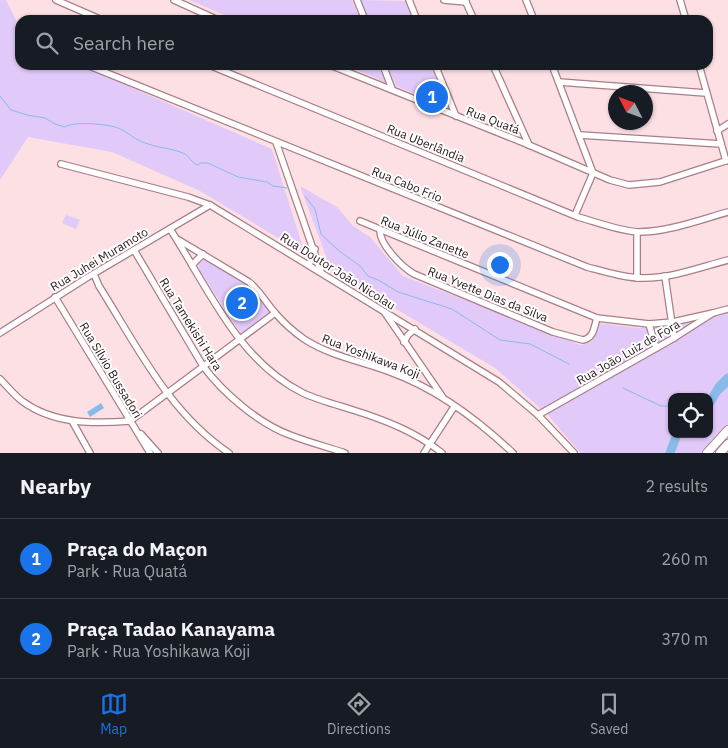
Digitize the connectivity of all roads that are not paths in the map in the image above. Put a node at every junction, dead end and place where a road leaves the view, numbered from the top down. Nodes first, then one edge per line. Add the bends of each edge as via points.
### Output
1 (56, 0) edge
2 (174, 0) edge
3 (357, 0) edge
4 (409, 0) edge
5 (444, 0) edge
6 (526, 0) edge
7 (680, 0) edge
8 (465, 1) edge
9 (90, 15) edge
10 (207, 15) edge
11 (363, 15) edge
12 (415, 15) edge
13 (472, 15) edge
14 (532, 15) edge
15 (684, 15) edge
16 (99, 70) edge
17 (222, 70) edge
18 (343, 70) edge
19 (385, 70) edge
20 (437, 70) edge
21 (495, 70) edge
22 (554, 70) edge
23 (700, 70) edge
24 (559, 82) junction
25 (392, 89) junction
26 (706, 93) junction
27 (456, 116) junction
28 (728, 124) edge
29 (717, 131) junction
30 (580, 135) junction
31 (276, 142) junction
32 (720, 144) junction
33 (529, 145) junction
34 (727, 161) edge
35 (61, 164) dead end
36 (593, 173) junction
37 (210, 205) junction
38 (728, 212) edge
39 (575, 215) junction
40 (360, 221) dead end
41 (170, 229) junction
42 (380, 230) junction
43 (637, 232) junction
44 (177, 239) junction
45 (315, 249) junction
46 (134, 250) junction
47 (203, 254) junction
48 (728, 260) edge
49 (192, 265) junction
50 (310, 265) junction
51 (322, 272) junction
52 (94, 274) junction
53 (665, 276) junction
54 (637, 278) junction
55 (55, 298) junction
56 (728, 309) edge
57 (383, 310) junction
58 (275, 313) junction
59 (713, 313) junction
60 (597, 318) junction
61 (673, 322) junction
62 (649, 324) junction
63 (415, 329) junction
64 (0, 333) edge
65 (674, 338) junction
66 (240, 339) junction
67 (404, 342) junction
68 (656, 348) junction
69 (203, 366) junction
70 (426, 374) junction
71 (0, 379) edge
72 (418, 384) junction
73 (167, 393) junction
74 (444, 400) junction
75 (454, 407) junction
76 (538, 415) junction
77 (72, 421) junction
78 (130, 421) junction
79 (728, 430) edge
80 (430, 444) junction
81 (728, 444) edge
82 (90, 453) edge
83 (150, 453) edge
84 (158, 453) edge
85 (229, 453) edge
86 (345, 453) edge
87 (424, 453) edge
88 (442, 453) edge
89 (513, 453) edge
90 (574, 453) edge
91 (707, 453) edge
92 (720, 453) edge

1 - 9 street
2 - 10 street
3 - 11 street
4 - 12 street
5 - 8 street
6 - 14 street
7 - 15 street
8 - 13 street
16 - 31 street, Rua Cabo Frio
17 - 39 street, Rua Uberlândia
18 - 25 street, Rua Quatá
19 - 25 street
20 - 27 street
21 - 33 street
22 - 24 street
23 - 26 street
24 - 26 street
24 - 30 street
25 - 27 street, Rua Quatá
26 - 29 street
27 - 33 street, Rua Quatá
28 - 29 street
29 - 32 street
30 - 32 street
30 - 36 street
31 - 45 street
31 - 54 street, Rua Cabo Frio via 565,260
32 - 34 street
33 - 36 street, Rua Quatá
34 - 36 street, Rua Quatá via 660,182 629,185
35 - 37 street, Rua Doutor João Nicolau
36 - 39 street
37 - 41 street, Rua Juhei Muramoto
37 - 50 street, Rua Doutor João Nicolau
38 - 43 street via 663,229
39 - 43 street, Rua Uberlândia
40 - 42 street, Rua Júlio Zanette
41 - 44 street
41 - 46 street, Rua Juhei Muramoto
42 - 60 street, Rua Júlio Zanette
42 - 60 street, Rua Yvette Dias da Silva via 382,239 399,263 414,274 553,332 588,339
43 - 54 street
44 - 47 street, Rua Yoshikawa Koji
44 - 49 street
45 - 50 street
45 - 51 street
46 - 52 street, Rua Juhei Muramoto
46 - 69 street, Rua Tamekishi Hara
47 - 49 street
47 - 58 street, Rua Yoshikawa Koji via 259,290
48 - 53 street, Rua Cabo Frio
49 - 66 street
50 - 51 street, Rua Doutor João Nicolau
51 - 57 street, Rua Doutor João Nicolau
52 - 55 street, Rua Juhei Muramoto
52 - 73 street
53 - 54 street, Rua Cabo Frio
53 - 61 street
55 - 64 street, Rua Juhei Muramoto
55 - 78 street, Rua Sílvio Bussadori
56 - 59 street, Rua João Luiz de Fora
57 - 63 street, Rua Doutor João Nicolau
57 - 67 street
58 - 66 street
58 - 72 street, Rua Yoshikawa Koji via 304,339 326,351
59 - 61 street, Rua Júlio Zanette
59 - 65 street, Rua João Luiz de Fora
60 - 62 street, Rua Júlio Zanette
61 - 62 street, Rua Júlio Zanette
61 - 65 street
62 - 68 street
63 - 67 street
63 - 76 street, Rua Doutor João Nicolau via 499,382
65 - 68 street, Rua João Luiz de Fora
66 - 69 street
66 - 80 street via 259,362 303,393 374,416
67 - 70 street
68 - 76 street, Rua João Luiz de Fora
69 - 73 street
69 - 86 street, Rua Tamekishi Hara via 213,379 257,417 289,435
70 - 72 street
70 - 74 street
71 - 77 street via 21,400 43,413
72 - 74 street, Rua Yoshikawa Koji
73 - 78 street
73 - 85 street via 196,427
74 - 75 street, Rua Yoshikawa Koji
75 - 80 street
75 - 89 street, Rua Yoshikawa Koji via 491,432
76 - 90 street, Rua Doutor João Nicolau
77 - 78 street
77 - 82 street
78 - 83 street, Rua Sílvio Bussadori
78 - 84 street
79 - 91 main road
80 - 87 street
80 - 88 street
81 - 92 main road

